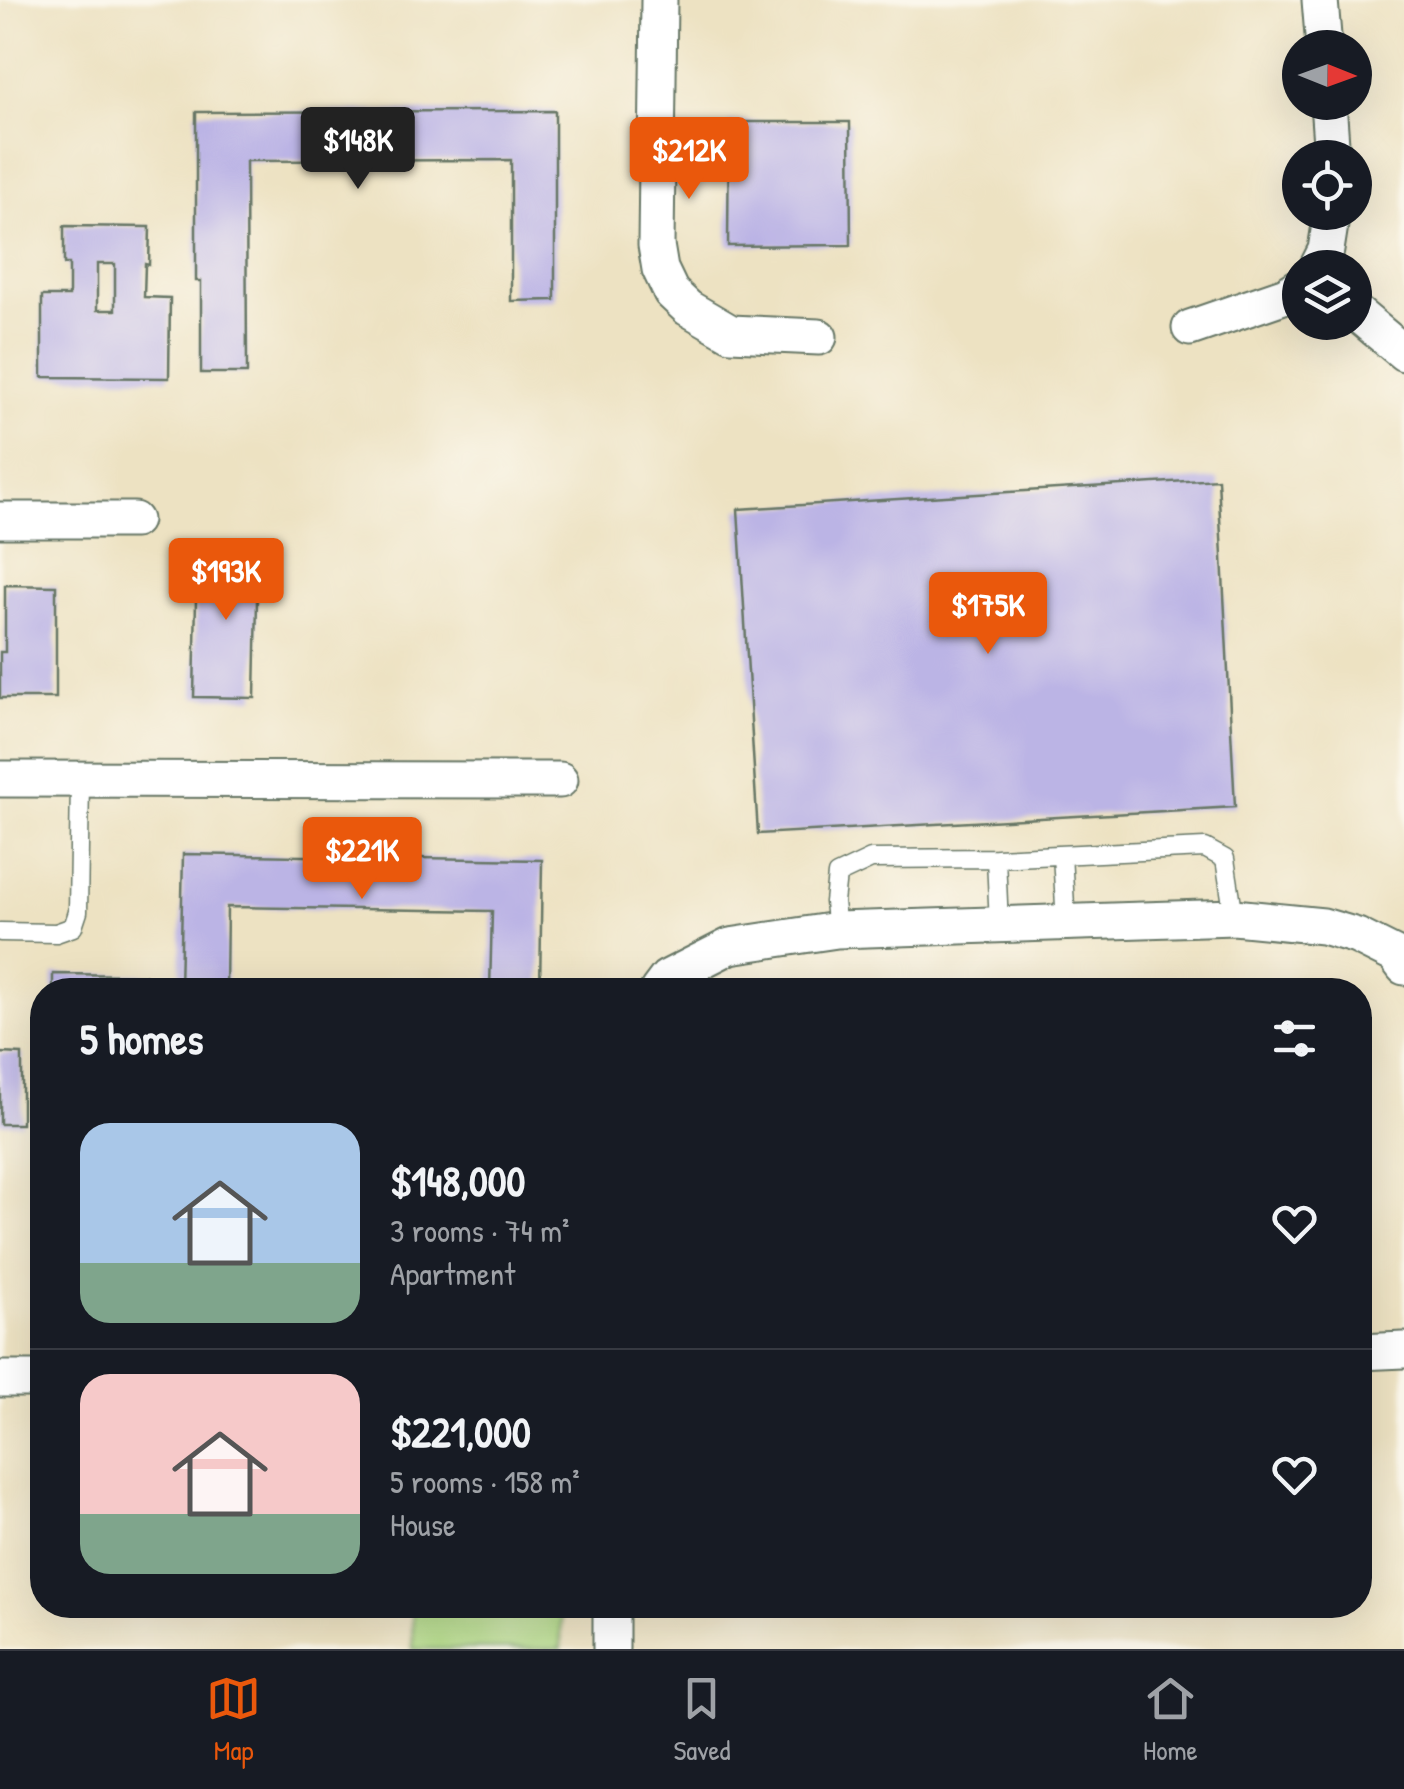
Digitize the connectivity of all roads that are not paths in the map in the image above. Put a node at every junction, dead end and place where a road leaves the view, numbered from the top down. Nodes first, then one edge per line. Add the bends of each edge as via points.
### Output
1 (658, 0) edge
2 (1320, 0) edge
3 (1322, 30) edge
4 (1282, 297) edge
5 (1372, 327) edge
6 (1190, 328) dead end
7 (818, 337) dead end
8 (1404, 354) edge
9 (0, 520) edge
10 (134, 520) dead end
11 (0, 780) edge
12 (80, 780) junction
13 (560, 780) dead end
14 (1062, 855) junction
15 (996, 858) junction
16 (1234, 917) junction
17 (1066, 922) junction
18 (999, 925) junction
19 (836, 930) junction
20 (0, 932) edge
21 (1401, 956) edge
22 (667, 978) edge
23 (1404, 1350) edge
24 (1372, 1351) edge
25 (30, 1379) edge
26 (0, 1380) edge
27 (612, 1618) edge
28 (611, 1649) edge

1 - 7 street via 660,270 688,308 732,333
2 - 3 street
4 - 6 street
5 - 8 street
9 - 10 street
11 - 12 street
12 - 13 street
12 - 20 lane via 73,927
14 - 15 lane
14 - 16 lane via 1205,848 1225,860
14 - 17 lane
15 - 18 lane
15 - 19 lane via 871,859 837,875
16 - 17 street
16 - 21 street via 1324,926
17 - 18 street
18 - 19 street
19 - 22 street via 730,946
23 - 24 street
25 - 26 street
27 - 28 street

